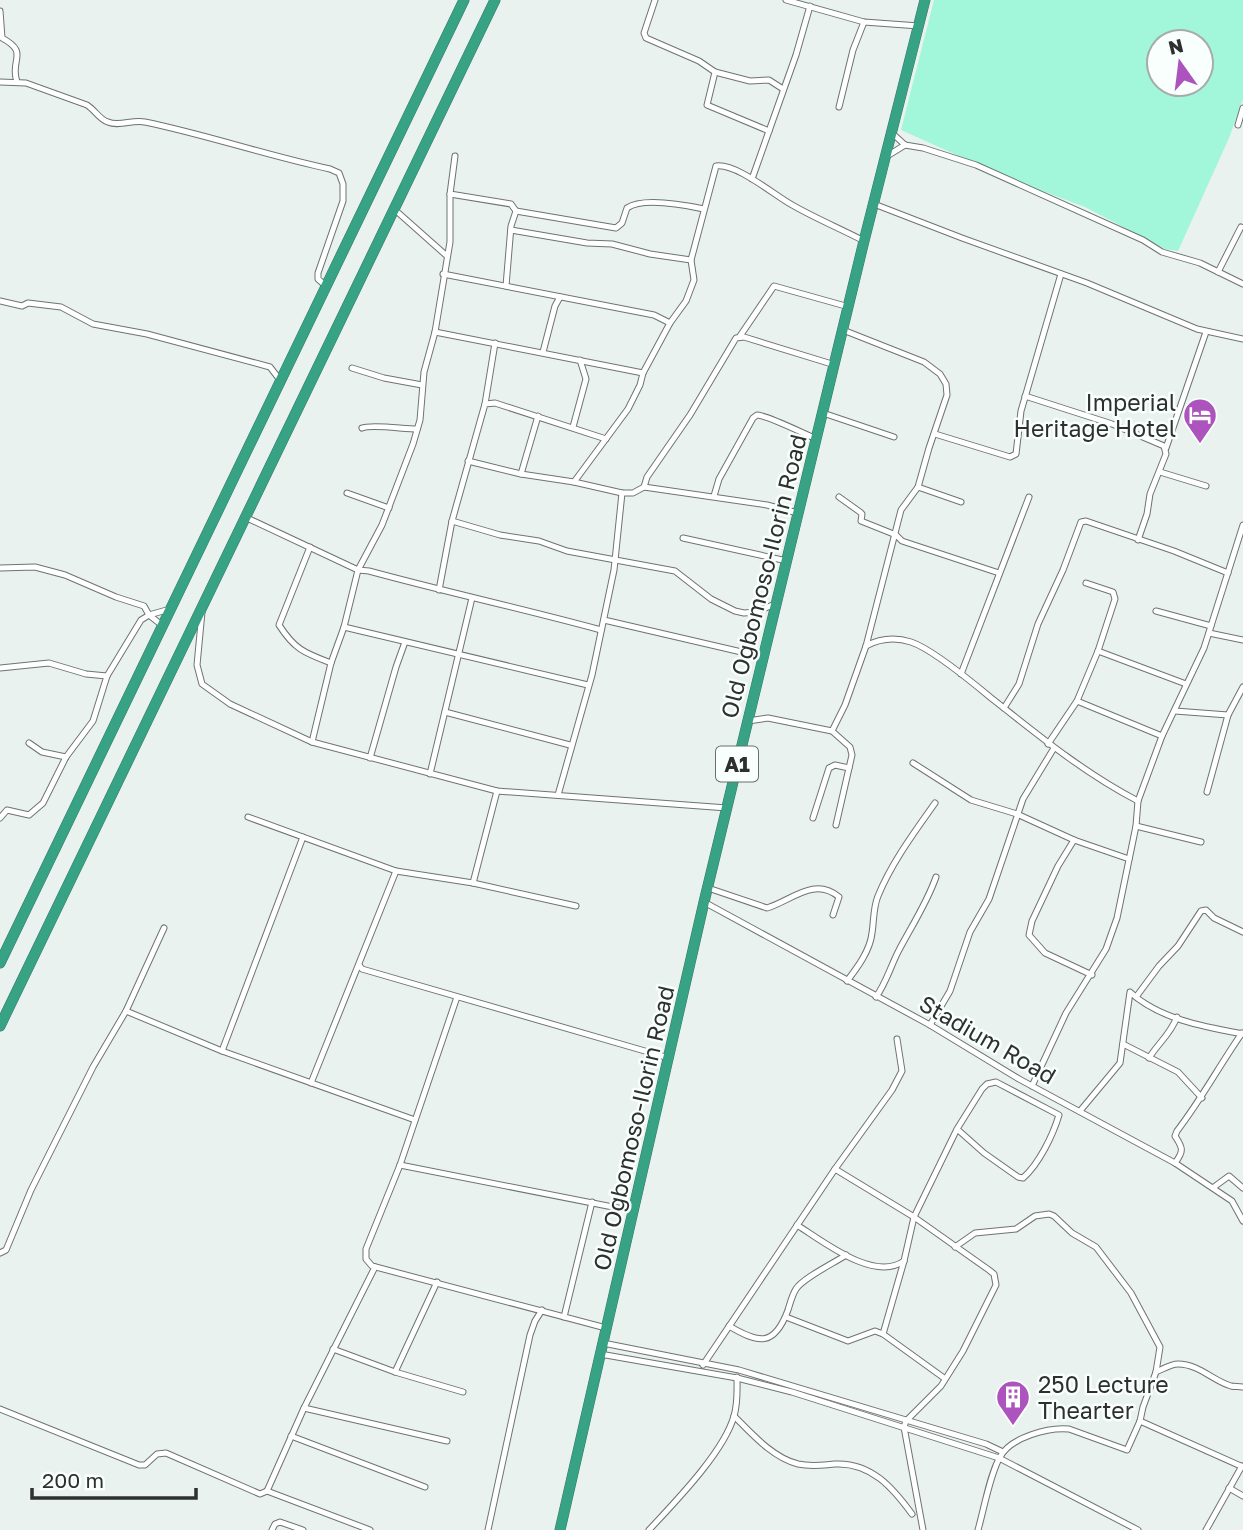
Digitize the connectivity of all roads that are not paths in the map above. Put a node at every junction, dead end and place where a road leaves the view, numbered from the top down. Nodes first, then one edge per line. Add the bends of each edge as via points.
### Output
1 (464, 0) edge
2 (495, 0) edge
3 (655, 0) edge
4 (786, 0) edge
5 (925, 0) edge
6 (810, 6) junction
7 (0, 11) edge
8 (864, 22) junction
9 (919, 26) junction
10 (715, 72) junction
11 (0, 82) edge
12 (18, 82) junction
13 (783, 89) junction
14 (839, 107) dead end
15 (1243, 108) edge
16 (1238, 125) dead end
17 (769, 131) junction
18 (892, 133) junction
19 (905, 145) junction
20 (455, 156) dead end
21 (886, 156) junction
22 (752, 179) junction
23 (450, 194) junction
24 (874, 204) junction
25 (394, 209) junction
26 (704, 209) junction
27 (516, 211) junction
28 (1241, 227) dead end
29 (616, 228) junction
30 (511, 230) junction
31 (864, 241) junction
32 (613, 245) junction
33 (447, 256) junction
34 (691, 260) junction
35 (1218, 272) junction
36 (443, 274) junction
37 (1061, 274) junction
38 (1243, 284) edge
39 (326, 286) junction
40 (506, 286) junction
41 (560, 297) junction
42 (0, 301) edge
43 (849, 307) junction
44 (670, 323) junction
45 (843, 330) junction
46 (435, 332) junction
47 (1206, 332) junction
48 (740, 336) junction
49 (1243, 339) edge
50 (495, 343) junction
51 (543, 352) junction
52 (580, 359) junction
53 (835, 365) junction
54 (352, 368) dead end
55 (643, 373) junction
56 (281, 380) junction
57 (422, 385) junction
58 (1025, 396) junction
59 (485, 404) junction
60 (823, 414) junction
61 (538, 416) junction
62 (573, 427) junction
63 (362, 428) dead end
64 (417, 429) junction
65 (935, 434) junction
66 (894, 437) dead end
67 (606, 439) junction
68 (817, 439) junction
69 (1166, 449) junction
70 (468, 461) junction
71 (1160, 472) junction
72 (521, 474) junction
73 (574, 482) junction
74 (1206, 486) dead end
75 (644, 487) junction
76 (918, 487) junction
77 (347, 493) dead end
78 (622, 493) junction
79 (714, 496) junction
80 (839, 497) dead end
81 (1030, 497) dead end
82 (961, 502) dead end
83 (389, 508) junction
84 (798, 513) junction
85 (245, 517) junction
86 (452, 521) junction
87 (1243, 525) edge
88 (896, 535) junction
89 (683, 538) dead end
90 (1138, 540) junction
91 (902, 541) junction
92 (310, 547) junction
93 (892, 547) junction
94 (616, 560) junction
95 (787, 561) junction
96 (0, 568) edge
97 (358, 570) junction
98 (999, 573) junction
99 (1228, 573) junction
100 (1086, 583) dead end
101 (439, 590) junction
102 (472, 598) junction
103 (777, 603) junction
104 (201, 607) junction
105 (171, 609) junction
106 (1156, 611) dead end
107 (149, 615) junction
108 (604, 620) junction
109 (163, 626) junction
110 (344, 627) junction
111 (601, 630) junction
112 (1210, 630) junction
113 (1243, 640) edge
114 (405, 642) junction
115 (866, 646) junction
116 (1098, 652) junction
117 (457, 655) junction
118 (763, 657) junction
119 (331, 663) junction
120 (0, 667) edge
121 (961, 674) junction
122 (107, 676) junction
123 (1186, 684) junction
124 (588, 685) junction
125 (1243, 687) edge
126 (1077, 701) junction
127 (1004, 708) junction
128 (1175, 711) junction
129 (445, 712) junction
130 (1228, 715) junction
131 (748, 721) junction
132 (832, 731) junction
133 (1162, 736) junction
134 (312, 742) junction
135 (29, 743) dead end
136 (570, 745) junction
137 (1051, 746) junction
138 (66, 757) junction
139 (370, 758) junction
140 (913, 763) dead end
141 (849, 768) junction
142 (430, 774) junction
143 (497, 791) junction
144 (1207, 792) dead end
145 (558, 795) junction
146 (1138, 801) junction
147 (935, 803) dead end
148 (0, 808) edge
149 (727, 808) junction
150 (7, 810) junction
151 (1017, 814) junction
152 (248, 817) dead end
153 (0, 818) edge
154 (813, 818) dead end
155 (836, 825) dead end
156 (1136, 826) junction
157 (303, 837) junction
158 (1074, 840) junction
159 (1201, 842) dead end
160 (1129, 859) junction
161 (396, 871) junction
162 (936, 877) dead end
163 (473, 883) junction
164 (708, 888) junction
165 (704, 902) junction
166 (576, 906) dead end
167 (833, 915) dead end
168 (164, 928) dead end
169 (1243, 932) edge
170 (0, 963) edge
171 (359, 968) junction
172 (1092, 975) junction
173 (847, 981) junction
174 (457, 997) junction
175 (876, 997) junction
176 (1136, 997) junction
177 (126, 1012) junction
178 (1177, 1017) junction
179 (930, 1025) junction
180 (0, 1026) edge
181 (1242, 1034) edge
182 (897, 1039) dead end
183 (1123, 1044) junction
184 (222, 1051) junction
185 (669, 1058) junction
186 (1149, 1058) junction
187 (311, 1083) junction
188 (1032, 1086) junction
189 (1202, 1098) junction
190 (1080, 1111) junction
191 (415, 1120) junction
192 (957, 1129) junction
193 (1175, 1163) junction
194 (400, 1165) junction
195 (835, 1169) junction
196 (1214, 1187) junction
197 (1243, 1188) edge
198 (592, 1202) junction
199 (633, 1211) junction
200 (914, 1217) junction
201 (1243, 1221) edge
202 (797, 1225) junction
203 (954, 1247) junction
204 (0, 1253) edge
205 (846, 1255) junction
206 (904, 1261) junction
207 (375, 1267) junction
208 (437, 1282) junction
209 (541, 1310) junction
210 (564, 1317) junction
211 (786, 1317) junction
212 (729, 1326) junction
213 (606, 1328) junction
214 (883, 1334) junction
215 (602, 1348) junction
216 (333, 1349) junction
217 (704, 1363) junction
218 (738, 1370) junction
219 (699, 1371) junction
220 (395, 1372) junction
221 (1156, 1372) junction
222 (737, 1378) junction
223 (944, 1378) junction
224 (1243, 1387) edge
225 (463, 1392) dead end
226 (304, 1408) junction
227 (0, 1409) edge
228 (734, 1416) junction
229 (1140, 1421) junction
230 (905, 1424) junction
231 (291, 1436) junction
232 (447, 1441) dead end
233 (1001, 1455) junction
234 (1242, 1466) edge
235 (425, 1486) dead end
236 (1229, 1488) junction
237 (267, 1491) junction
238 (1243, 1496) edge
239 (912, 1514) dead end
240 (272, 1530) edge
241 (303, 1530) edge
242 (370, 1530) edge
243 (488, 1530) edge
244 (559, 1530) edge
245 (649, 1530) edge
246 (923, 1530) edge
247 (978, 1530) edge
248 (1138, 1530) edge
249 (1206, 1530) edge

1 - 39 highway
2 - 25 highway
3 - 10 street via 643,33 646,38
4 - 6 street
5 - 9 highway, Old Ogbomoso-Ilorin Road / A1
6 - 8 street
6 - 13 street
7 - 12 street via 2,38 19,53 14,72
8 - 9 street
8 - 14 street
9 - 18 highway, Old Ogbomoso-Ilorin Road / A1
10 - 13 street via 769,80
10 - 17 street via 707,105
11 - 12 street
12 - 39 street via 87,106 110,123 143,121 339,173 343,201 318,273
13 - 17 street
15 - 16 street
17 - 22 street
18 - 19 street
18 - 21 highway, Old Ogbomoso-Ilorin Road / A1
19 - 21 street
19 - 35 street via 976,165 1162,252
20 - 23 street
21 - 24 highway, Old Ogbomoso-Ilorin Road / A1
22 - 26 street via 716,166
22 - 31 street
23 - 27 street via 511,204
23 - 33 street
24 - 31 highway, Old Ogbomoso-Ilorin Road / A1
24 - 37 street
25 - 33 street
25 - 85 highway
26 - 29 street via 632,204
26 - 34 street
27 - 29 street
27 - 30 street
28 - 35 street
29 - 32 street
30 - 32 street
30 - 40 street
31 - 43 highway, Old Ogbomoso-Ilorin Road / A1
32 - 34 street
33 - 36 street
34 - 44 street via 694,280
35 - 38 street
36 - 40 street
36 - 46 street
37 - 47 street
37 - 58 street
39 - 56 highway
40 - 41 street
41 - 44 street via 654,315
41 - 51 street
42 - 56 street via 61,307 93,324 270,367
43 - 45 highway, Old Ogbomoso-Ilorin Road / A1
43 - 48 street via 774,286
44 - 55 street
45 - 53 highway, Old Ogbomoso-Ilorin Road / A1
45 - 65 street via 924,362 940,374 947,395
46 - 50 street
46 - 57 street
47 - 49 street
47 - 69 street
48 - 53 street
48 - 75 street
50 - 51 street
50 - 59 street
51 - 52 street
52 - 55 street
52 - 62 street via 586,379
53 - 60 highway, Old Ogbomoso-Ilorin Road / A1
54 - 57 street
55 - 67 street via 634,399
56 - 105 highway
57 - 64 street
58 - 65 street via 1013,456
58 - 69 street via 1112,424
59 - 61 street
59 - 70 street
60 - 66 street
60 - 68 highway, Old Ogbomoso-Ilorin Road / A1
61 - 62 street
61 - 72 street
62 - 67 street
63 - 64 street
64 - 83 street
65 - 76 street
67 - 73 street
68 - 79 street via 757,415 719,479
68 - 84 highway, Old Ogbomoso-Ilorin Road / A1
69 - 71 street
70 - 72 street
70 - 86 street
71 - 74 street
71 - 90 street
72 - 73 street
73 - 78 street
75 - 78 street
75 - 79 street
76 - 82 street
76 - 88 street via 901,510
77 - 83 street
78 - 94 street
79 - 84 street
80 - 88 street via 860,512 861,521
81 - 98 street
83 - 97 street
84 - 95 highway, Old Ogbomoso-Ilorin Road / A1
85 - 92 street
85 - 104 highway
86 - 94 street
86 - 101 street
87 - 99 street
88 - 91 street
88 - 93 street
89 - 95 street
90 - 99 street
90 - 127 street via 1081,522 1038,624 1019,684
91 - 93 street
91 - 98 street
92 - 97 street
92 - 119 street via 279,625 302,652
93 - 115 street
94 - 103 street via 675,571 735,611 755,612
94 - 108 street
95 - 103 highway, Old Ogbomoso-Ilorin Road / A1
96 - 107 street via 35,567 65,575 137,603
97 - 101 street
97 - 110 street
98 - 121 street
99 - 112 street
100 - 116 street via 1114,594
101 - 102 street
102 - 111 street
102 - 117 street
103 - 118 highway, Old Ogbomoso-Ilorin Road / A1
104 - 134 street via 197,665 202,684 230,704
104 - 180 highway
105 - 107 street
105 - 109 highway
106 - 112 street
107 - 109 street
107 - 122 street via 141,620
108 - 111 street
108 - 118 street
109 - 170 highway
110 - 114 street
110 - 119 street
111 - 124 street
112 - 113 street
112 - 123 street
114 - 117 street
114 - 139 street
115 - 121 street via 881,638 914,643
115 - 132 street
116 - 123 street
116 - 126 street
117 - 124 street
117 - 129 street
118 - 131 highway, Old Ogbomoso-Ilorin Road / A1
119 - 134 street
120 - 122 street via 41,662
121 - 127 street
122 - 138 street via 93,721
123 - 128 street
124 - 136 street
125 - 130 street
126 - 133 street
126 - 137 street
127 - 137 street
128 - 130 street
128 - 133 street
129 - 136 street
129 - 142 street
130 - 144 street
131 - 132 street via 774,719
131 - 149 highway, Old Ogbomoso-Ilorin Road / A1
132 - 141 street via 852,750
133 - 146 street
134 - 139 street
135 - 138 street via 50,755
136 - 145 street
137 - 146 street
137 - 151 street
138 - 150 street via 43,803 33,813
139 - 142 street
140 - 151 street via 971,800
141 - 154 street via 829,768
141 - 155 street
142 - 143 street
143 - 145 street
143 - 163 street
145 - 149 street
146 - 156 street
147 - 173 street via 900,852 878,894 872,937
148 - 150 street
149 - 164 highway, Old Ogbomoso-Ilorin Road / A1
150 - 153 street
151 - 158 street
151 - 179 street via 950,991
152 - 157 street
156 - 159 street
156 - 160 street
157 - 161 street
157 - 184 street
158 - 160 street
158 - 172 street via 1030,934 1045,953
160 - 172 street via 1117,918
161 - 163 street
161 - 171 street
162 - 175 street
163 - 166 street
164 - 165 highway, Old Ogbomoso-Ilorin Road / A1
164 - 167 street via 767,908 808,889 822,888 839,897
165 - 173 street, Stadium Road
165 - 185 highway, Old Ogbomoso-Ilorin Road / A1
168 - 177 street
169 - 176 street via 1201,911
171 - 174 street
171 - 187 street
172 - 188 street via 1066,1013
173 - 175 street, Stadium Road
174 - 185 street
174 - 191 street
175 - 179 street, Stadium Road
176 - 178 street
176 - 183 street via 1130,992
177 - 184 street
177 - 204 street via 93,1066 6,1250
178 - 181 street
178 - 186 street via 1171,1032
179 - 188 street, Stadium Road
181 - 189 street
182 - 195 street via 902,1071
183 - 186 street
183 - 190 street via 1118,1066
184 - 187 street
185 - 199 highway, Old Ogbomoso-Ilorin Road / A1
186 - 189 street via 1183,1077
187 - 191 street
188 - 190 street, Stadium Road
189 - 193 street via 1175,1136 1183,1152
190 - 193 street, Stadium Road
191 - 194 street
192 - 192 street via 1023,1178 1059,1115 996,1082 982,1089
192 - 200 street
193 - 196 street, Stadium Road
194 - 198 street
194 - 207 street via 366,1249 366,1259
195 - 200 street
195 - 202 street
196 - 197 street via 1228,1176
196 - 201 street, Stadium Road via 1232,1201
198 - 199 street
198 - 210 street
199 - 213 highway, Old Ogbomoso-Ilorin Road / A1
200 - 203 street
200 - 206 street
202 - 205 street
202 - 212 street
203 - 221 street via 975,1233 1016,1229 1035,1216 1054,1216 1096,1247 1131,1293 1160,1347
203 - 223 street via 989,1270 996,1285
205 - 206 street via 886,1269
205 - 211 street via 796,1289
206 - 214 street
207 - 208 street
207 - 216 street
208 - 209 street
208 - 220 street
209 - 210 street
209 - 243 street via 530,1335
210 - 213 street
211 - 212 street via 774,1335 760,1340
211 - 214 street via 848,1341 875,1331
212 - 217 street
213 - 215 highway, Old Ogbomoso-Ilorin Road / A1
214 - 223 street
215 - 217 street
215 - 219 street
215 - 244 highway, Old Ogbomoso-Ilorin Road / A1
216 - 220 street
216 - 226 street
217 - 218 street
217 - 219 street
218 - 222 street
218 - 230 street
219 - 222 street
220 - 225 street
221 - 224 street via 1173,1365 1197,1367
221 - 229 street
222 - 228 street
222 - 230 street
223 - 230 street
226 - 231 street
226 - 232 street
227 - 237 street via 139,1465 166,1453 260,1494
228 - 239 street via 796,1464 856,1465 877,1475
228 - 245 street via 691,1485
229 - 233 street via 1128,1450 1059,1428 1030,1436
229 - 234 street
230 - 233 street
230 - 246 street
231 - 235 street
231 - 237 street
233 - 247 street
233 - 248 street
234 - 236 street
236 - 238 street
236 - 249 street
237 - 242 street
240 - 241 street via 280,1522

